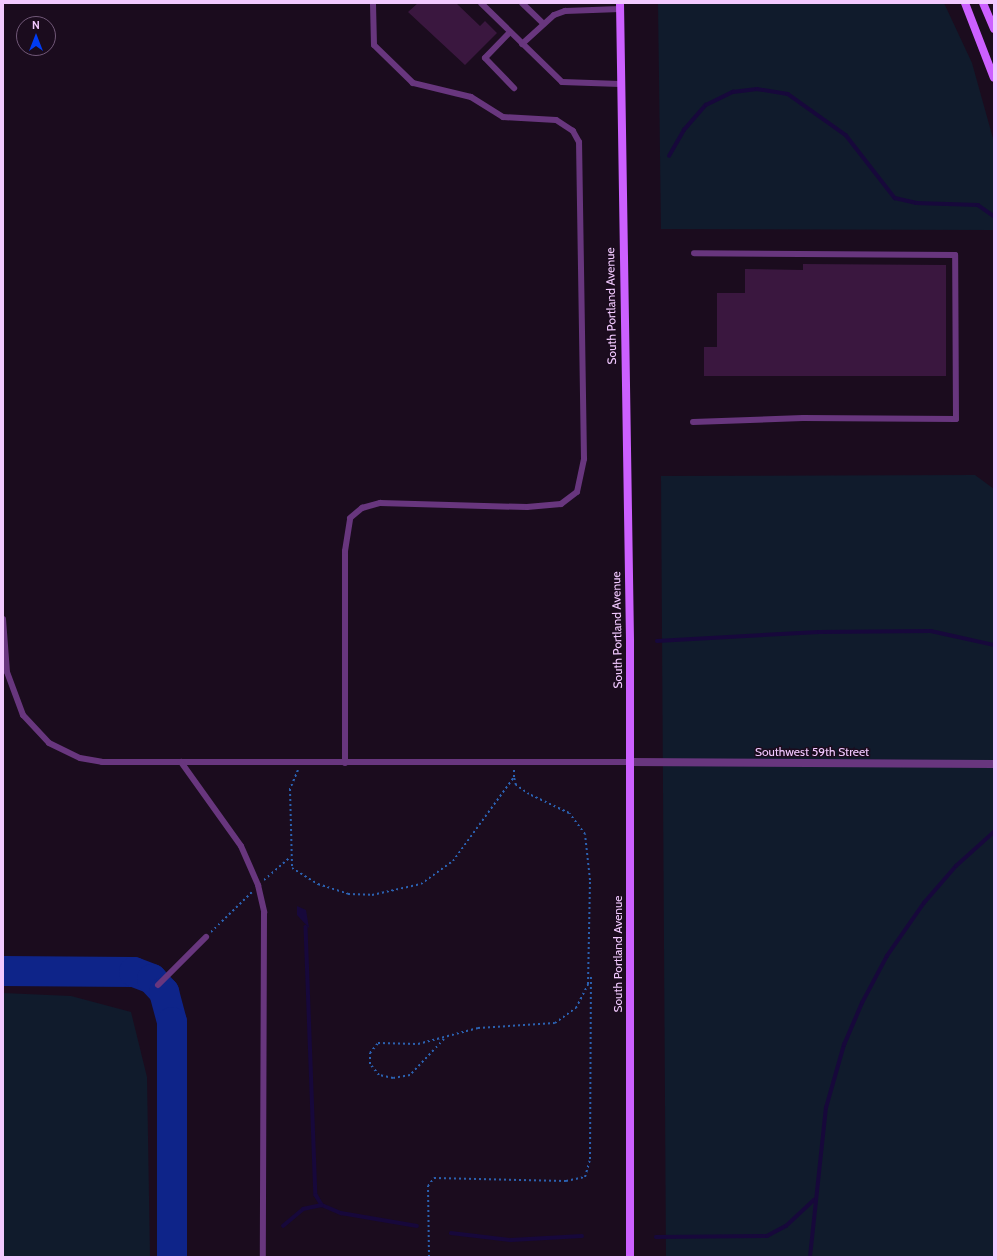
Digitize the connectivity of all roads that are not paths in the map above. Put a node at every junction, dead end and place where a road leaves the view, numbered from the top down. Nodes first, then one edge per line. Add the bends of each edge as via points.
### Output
1 (373, 3) edge
2 (481, 3) edge
3 (522, 3) edge
4 (965, 3) edge
5 (983, 3) edge
6 (620, 6) edge
7 (544, 24) junction
8 (994, 29) edge
9 (510, 32) junction
10 (522, 44) junction
11 (994, 78) edge
12 (620, 84) junction
13 (514, 88) dead end
14 (694, 253) dead end
15 (693, 422) dead end
16 (3, 619) edge
17 (181, 762) junction
18 (630, 762) junction
19 (345, 763) junction
20 (994, 764) edge
21 (206, 937) road end
22 (158, 984) dead end
23 (263, 1257) edge
24 (630, 1257) edge

1 - 19 lane via 374,45 413,83 471,97 503,117 556,120 573,131 579,142 584,459 577,492 561,504 527,507 380,503 362,508 350,518 344,551
2 - 9 lane
3 - 7 lane
4 - 11 main road
5 - 8 main road
6 - 7 lane via 565,11
6 - 12 main road, South Portland Avenue
7 - 10 lane
9 - 10 lane
9 - 13 lane via 485,58
10 - 12 lane via 562,82
12 - 18 main road, South Portland Avenue
14 - 15 lane via 955,255 956,419 803,418
16 - 17 lane via 12,694 23,715 49,743 80,758 102,762
17 - 19 lane
17 - 23 lane via 241,846 258,885 266,947
18 - 19 lane
18 - 20 street, Southwest 59th Street
18 - 24 main road, South Portland Avenue
21 - 22 lane

